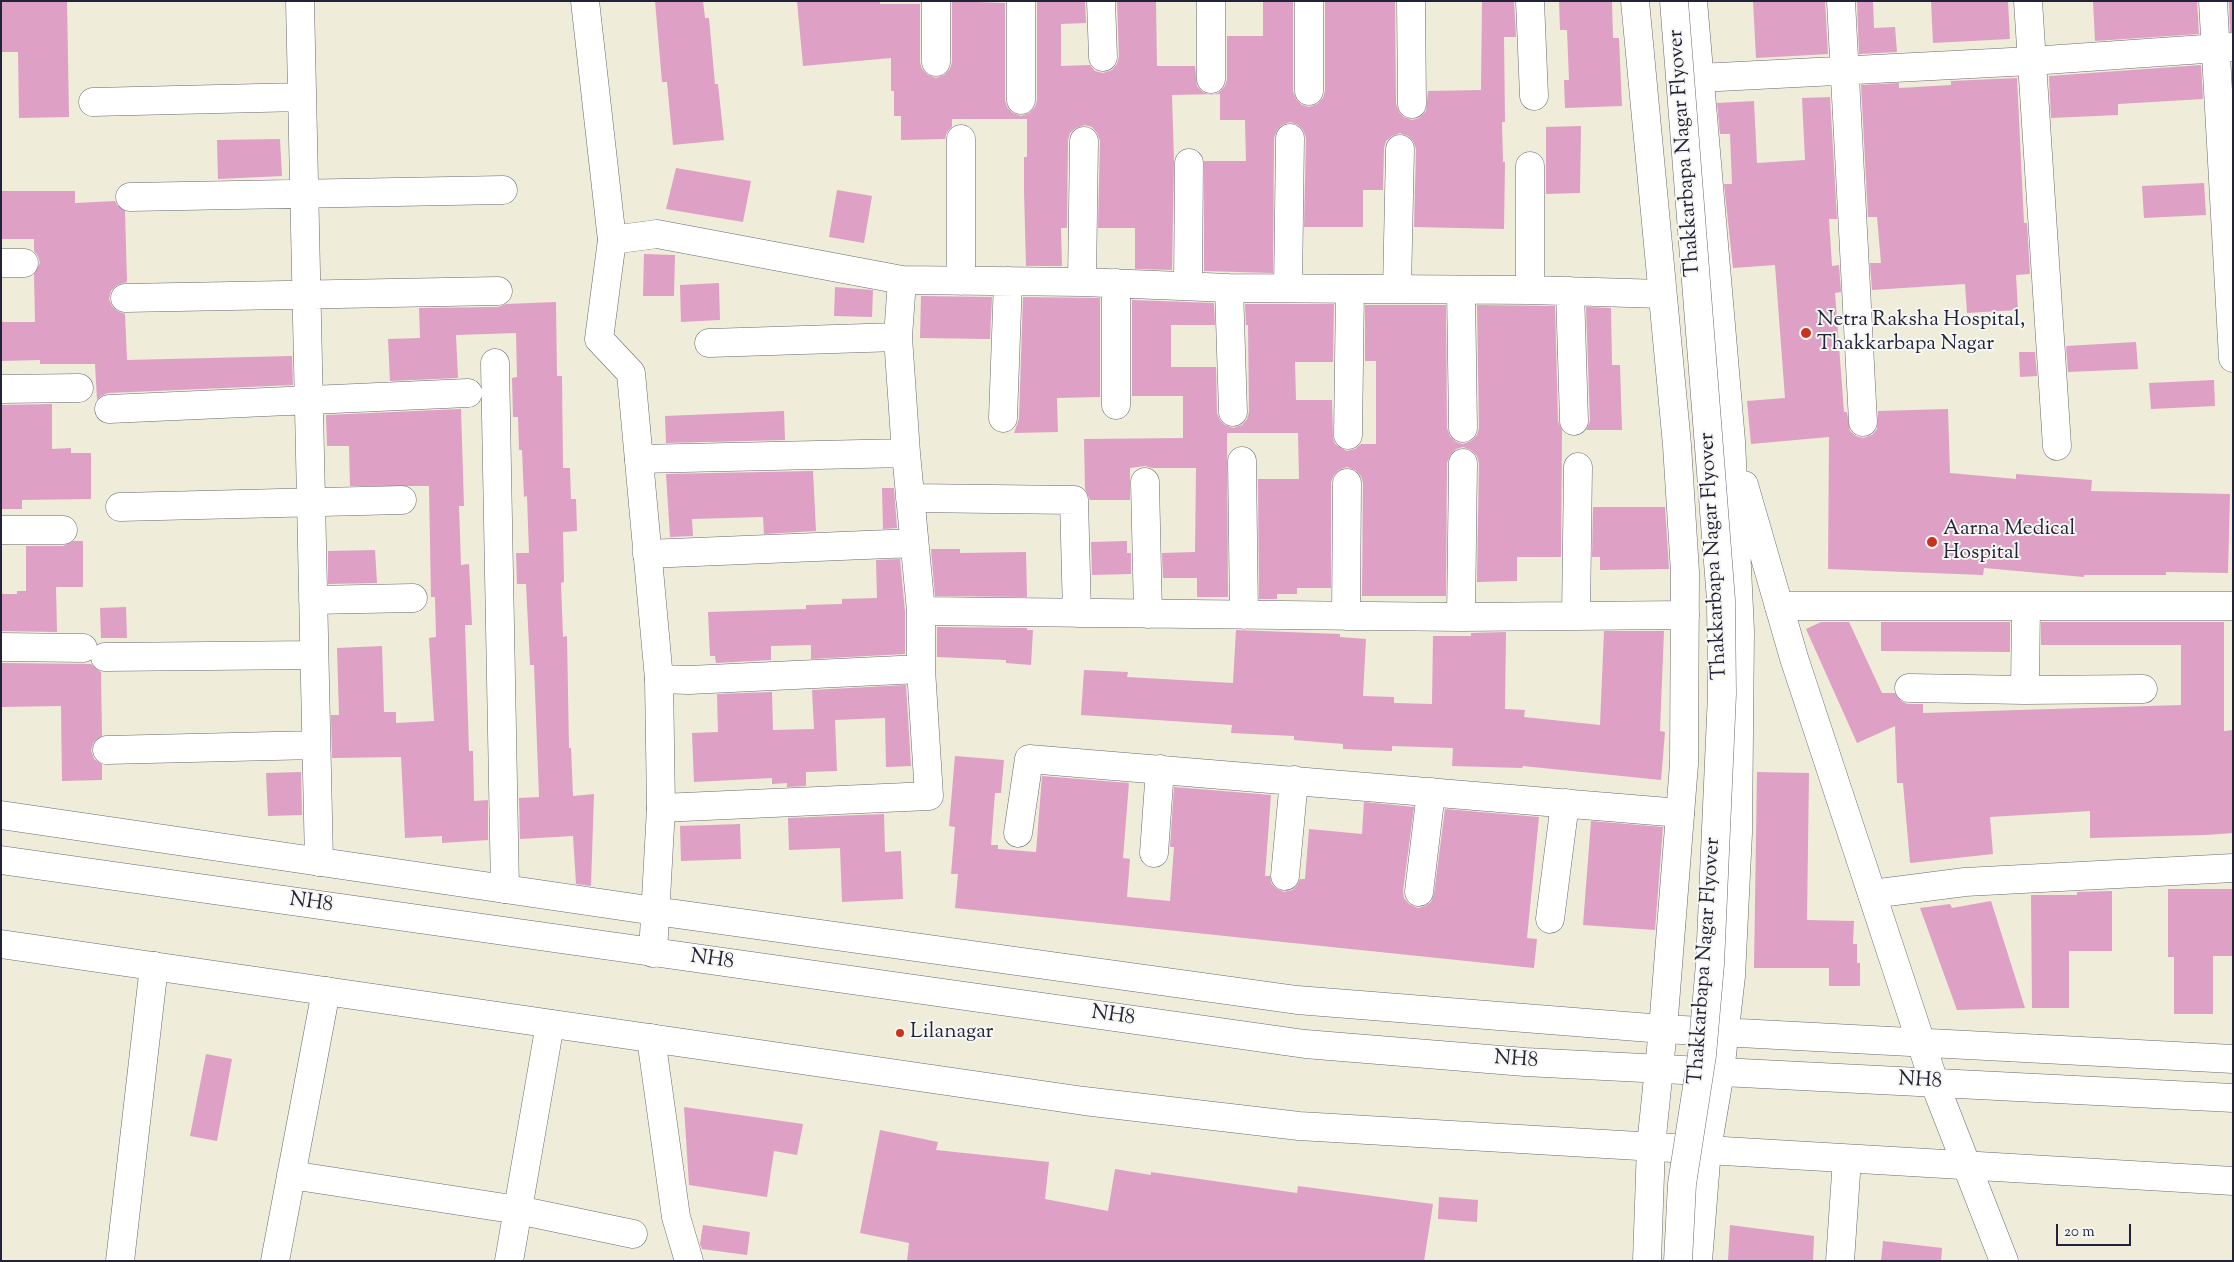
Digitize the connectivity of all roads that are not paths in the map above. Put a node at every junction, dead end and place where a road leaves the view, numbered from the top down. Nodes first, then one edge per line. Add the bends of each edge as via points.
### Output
1 (300, 1) edge
2 (585, 1) edge
3 (936, 1) edge
4 (1021, 1) edge
5 (1101, 1) edge
6 (1211, 1) edge
7 (1309, 1) edge
8 (1411, 1) edge
9 (1530, 1) edge
10 (1635, 1) edge
11 (1657, 1) edge
12 (1674, 1) edge
13 (1693, 1) edge
14 (1841, 1) edge
15 (2028, 1) edge
16 (2214, 1) edge
17 (2225, 48) edge
18 (1103, 57) dead end
19 (2031, 61) junction
20 (936, 62) dead end
21 (1845, 70) junction
22 (1699, 78) junction
23 (1211, 79) dead end
24 (1309, 91) dead end
25 (1534, 96) dead end
26 (302, 97) junction
27 (1021, 100) dead end
28 (93, 102) dead end
29 (1412, 104) dead end
30 (1290, 138) dead end
31 (961, 139) dead end
32 (1084, 141) dead end
33 (1400, 148) dead end
34 (1189, 163) dead end
35 (1530, 166) dead end
36 (504, 190) dead end
37 (305, 193) junction
38 (130, 197) dead end
39 (612, 240) junction
40 (902, 280) junction
41 (961, 281) junction
42 (1008, 281) junction
43 (1082, 282) junction
44 (1116, 283) junction
45 (1188, 286) junction
46 (1229, 288) junction
47 (1288, 288) junction
48 (1350, 289) junction
49 (1397, 289) junction
50 (1462, 290) junction
51 (1530, 290) junction
52 (1570, 291) junction
53 (498, 292) dead end
54 (1662, 294) junction
55 (306, 296) junction
56 (125, 298) dead end
57 (898, 337) junction
58 (709, 344) dead end
59 (2233, 358) edge
60 (495, 363) dead end
61 (79, 388) dead end
62 (1, 390) edge
63 (468, 393) dead end
64 (309, 400) junction
65 (1116, 405) dead end
66 (109, 409) dead end
67 (1233, 412) dead end
68 (1003, 418) dead end
69 (1574, 421) dead end
70 (1863, 422) dead end
71 (1463, 428) dead end
72 (1348, 435) dead end
73 (1731, 441) junction
74 (1677, 445) junction
75 (2057, 446) dead end
76 (906, 453) junction
77 (639, 459) junction
78 (1242, 461) dead end
79 (1463, 463) dead end
80 (1578, 467) dead end
81 (1145, 482) dead end
82 (1347, 483) dead end
83 (910, 498) junction
84 (402, 500) dead end
85 (311, 501) junction
86 (120, 507) dead end
87 (1, 530) edge
88 (63, 530) dead end
89 (914, 543) junction
90 (647, 554) junction
91 (413, 598) dead end
92 (313, 600) junction
93 (1779, 606) junction
94 (2026, 606) junction
95 (2233, 606) edge
96 (921, 611) junction
97 (1077, 613) junction
98 (1148, 614) junction
99 (1244, 615) junction
100 (1685, 615) junction
101 (1346, 616) junction
102 (1576, 616) junction
103 (1461, 617) junction
104 (1, 646) edge
105 (314, 655) junction
106 (921, 669) junction
107 (659, 680) junction
108 (1909, 688) dead end
109 (2143, 689) dead end
110 (2025, 690) junction
111 (316, 746) junction
112 (107, 750) dead end
113 (1160, 769) junction
114 (1294, 780) junction
115 (1431, 792) junction
116 (1565, 803) junction
117 (661, 808) junction
118 (1680, 813) junction
119 (1, 815) edge
120 (1018, 833) dead end
121 (1154, 853) dead end
122 (1, 860) edge
123 (319, 862) junction
124 (2233, 868) edge
125 (1285, 876) dead end
126 (505, 889) junction
127 (1419, 892) dead end
128 (1872, 894) junction
129 (655, 911) junction
130 (1550, 919) dead end
131 (1, 944) edge
132 (653, 953) junction
133 (154, 966) junction
134 (326, 991) junction
135 (550, 1024) junction
136 (1663, 1028) junction
137 (1725, 1031) junction
138 (651, 1038) junction
139 (1921, 1043) junction
140 (2233, 1059) edge
141 (1659, 1068) junction
142 (1720, 1072) junction
143 (1934, 1082) junction
144 (2233, 1098) edge
145 (1651, 1146) junction
146 (1708, 1149) junction
147 (1847, 1159) junction
148 (1968, 1165) junction
149 (291, 1175) junction
150 (2233, 1181) edge
151 (518, 1210) junction
152 (633, 1234) dead end
153 (120, 1261) edge
154 (275, 1261) edge
155 (509, 1261) edge
156 (688, 1261) edge
157 (1647, 1261) edge
158 (1661, 1261) edge
159 (1678, 1261) edge
160 (1698, 1261) edge
161 (1840, 1261) edge
162 (2004, 1261) edge

1 - 26 street
2 - 39 street
3 - 20 street
4 - 27 street
5 - 18 street
6 - 23 street
7 - 24 street
8 - 29 street
9 - 25 street
10 - 54 street
11 - 158 street, Thakkarbapa Nagar Flyover via 1703,580 1705,694 1693,963 1686,1053 1665,1183
12 - 159 street, Thakkarbapa Nagar Flyover, bridge via 1721,600 1722,685 1710,964 1702,1055 1682,1184
13 - 22 street
14 - 21 street
15 - 19 street
16 - 17 street
17 - 19 street
17 - 59 street
19 - 21 street
19 - 75 street
21 - 22 street
21 - 70 street
22 - 73 street
26 - 28 street
26 - 37 street
30 - 47 street
31 - 41 street
32 - 43 street
33 - 49 street
34 - 45 street
35 - 51 street
36 - 37 street
37 - 38 street
37 - 55 street
39 - 40 street via 657,234
39 - 77 street via 599,339 631,373
40 - 41 street
40 - 57 street
41 - 42 street
42 - 43 street
42 - 68 street
43 - 44 street
44 - 45 street
44 - 65 street
45 - 46 street
46 - 47 street
46 - 67 street
47 - 48 street
48 - 49 street
48 - 72 street
49 - 50 street
50 - 51 street
50 - 71 street
51 - 52 street
52 - 54 street
52 - 69 street
53 - 55 street
54 - 74 street
55 - 56 street
55 - 64 street
57 - 58 street
57 - 76 street
60 - 126 street
61 - 62 street
63 - 64 street
64 - 66 street
64 - 85 street
73 - 74 street
73 - 93 street
73 - 137 street via 1740,631 1738,833
74 - 100 street
76 - 77 street
76 - 83 street
77 - 90 street
78 - 99 street
79 - 103 street
80 - 102 street
81 - 98 street
82 - 101 street
83 - 89 street
83 - 97 street via 1074,500
84 - 85 street
85 - 86 street
85 - 92 street
87 - 88 street
89 - 90 street
89 - 96 street
90 - 107 street
91 - 92 street
92 - 105 street
93 - 94 street
93 - 128 street
94 - 95 street
94 - 110 street
96 - 97 street
96 - 106 street
97 - 98 street
98 - 99 street
99 - 101 street
100 - 102 street
100 - 118 street via 1684,764
101 - 103 street
102 - 103 street
104 - 105 street via 94,652
105 - 111 street
106 - 107 street
106 - 117 street via 929,796
107 - 117 street
108 - 110 street
109 - 110 street
111 - 112 street
111 - 123 street
113 - 114 street
113 - 120 street via 1029,759
113 - 121 street
114 - 115 street
114 - 125 street
115 - 116 street
115 - 127 street
116 - 118 street
116 - 130 street
117 - 129 street
118 - 136 street
119 - 123 street
122 - 132 street, NH8
123 - 126 street
124 - 128 street via 1965,882
126 - 129 street
128 - 139 street
129 - 132 street
129 - 136 street via 1297,1000
131 - 133 street
132 - 141 street, NH8 via 1305,1044 1525,1062
133 - 134 street
133 - 153 street
134 - 135 street
134 - 149 street
135 - 138 street
135 - 151 street
136 - 137 street
136 - 141 street
137 - 139 street
137 - 142 street
138 - 145 street via 1084,1101 1299,1126
138 - 156 street via 676,1216
139 - 140 street
139 - 143 street
141 - 142 street, NH8
141 - 145 street
142 - 143 street, NH8
142 - 146 street
143 - 144 street, NH8
143 - 148 street
145 - 146 street
145 - 157 street
146 - 147 street
146 - 160 street
147 - 148 street
147 - 161 street
148 - 150 street
148 - 162 street
149 - 151 street
149 - 154 street
151 - 152 street
151 - 155 street

